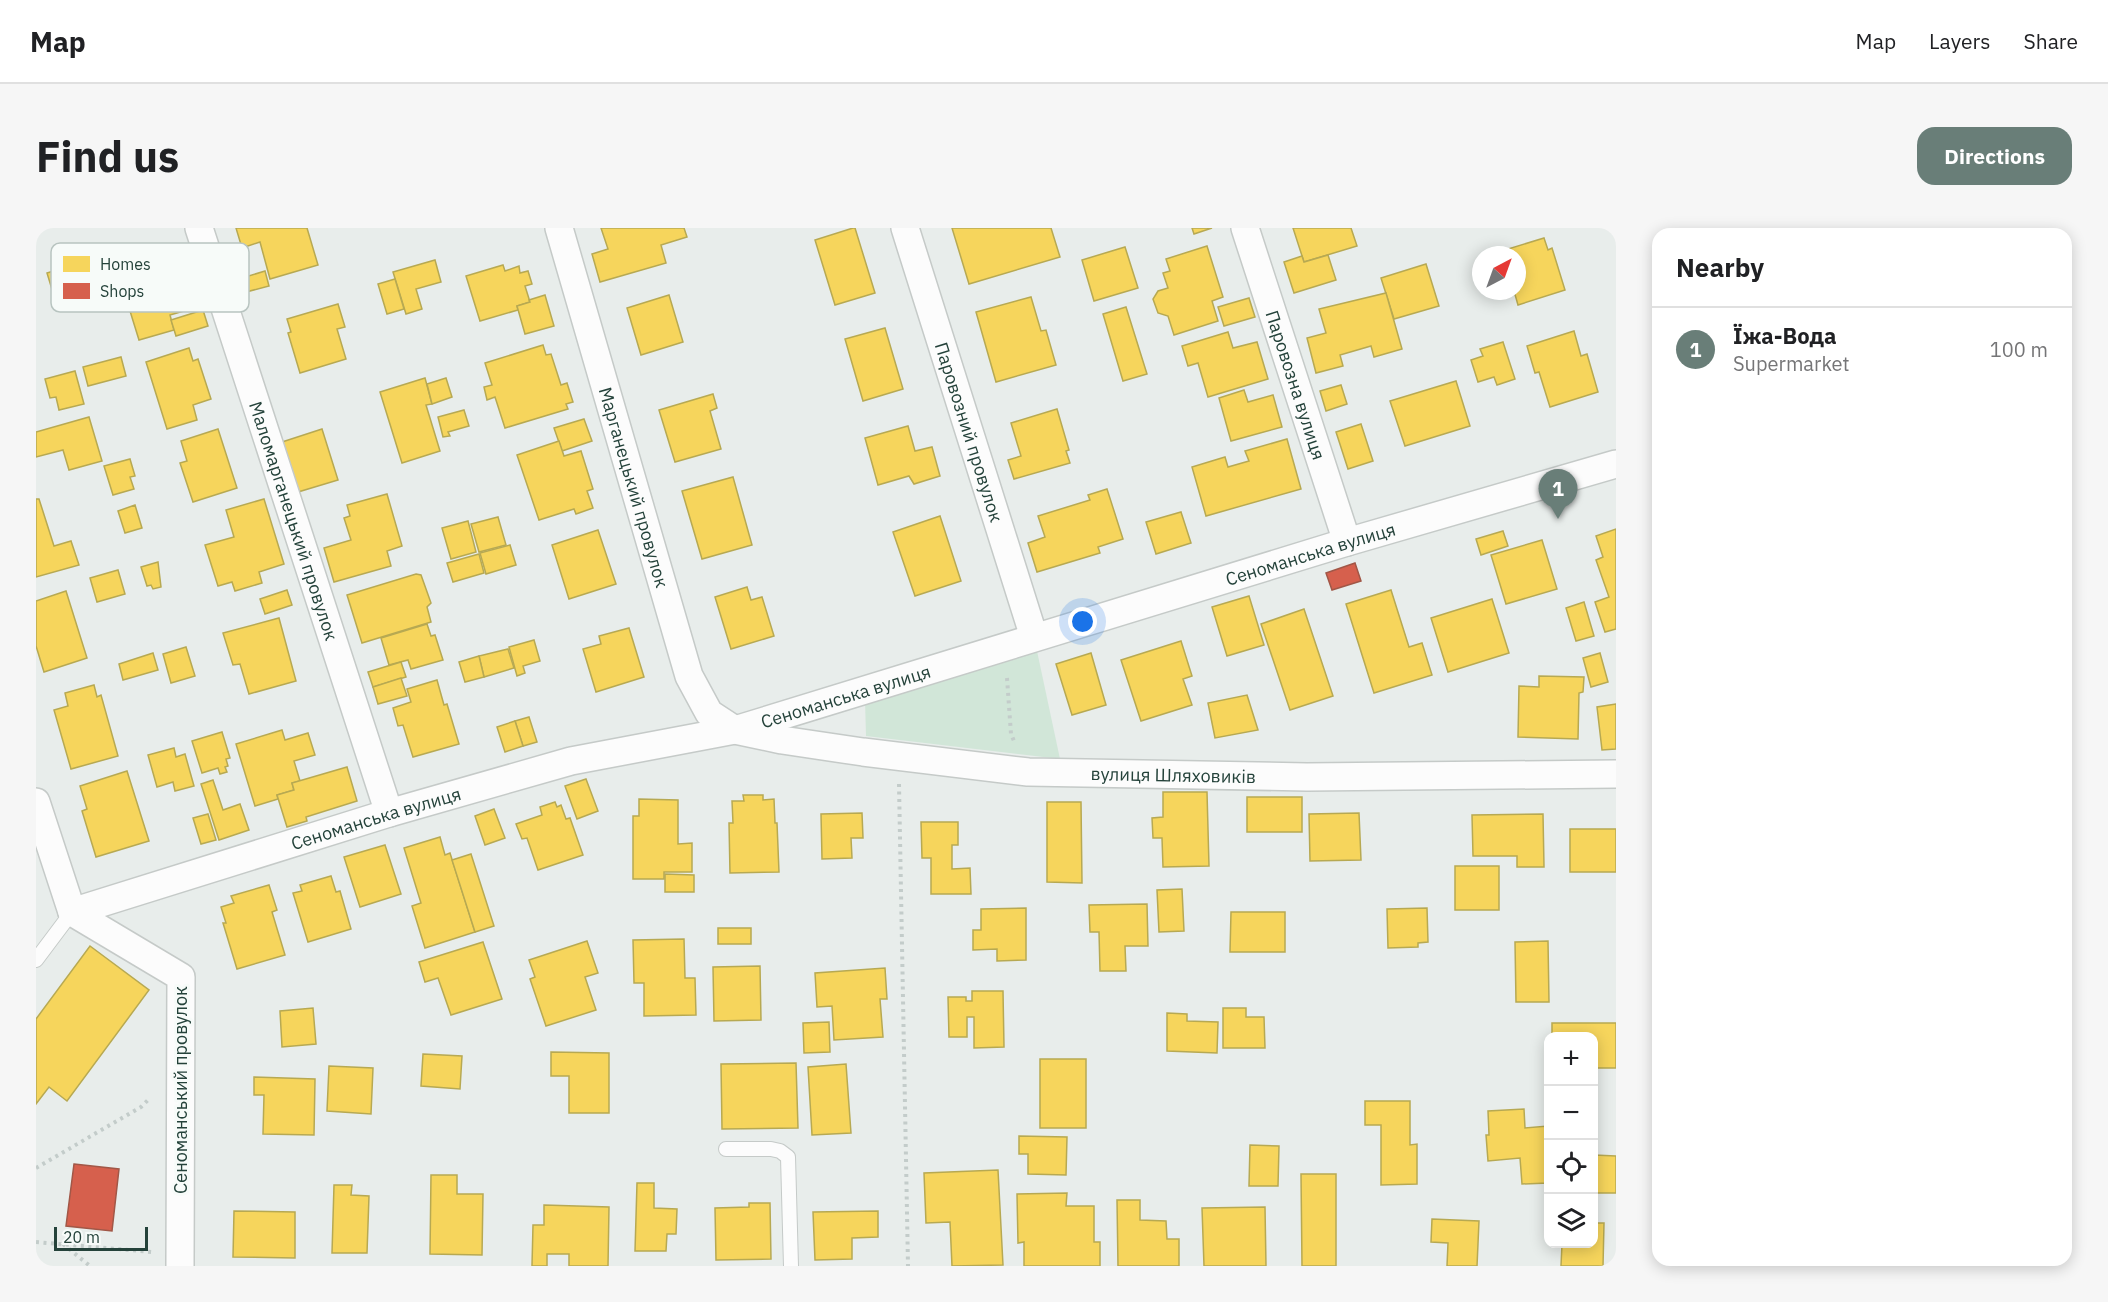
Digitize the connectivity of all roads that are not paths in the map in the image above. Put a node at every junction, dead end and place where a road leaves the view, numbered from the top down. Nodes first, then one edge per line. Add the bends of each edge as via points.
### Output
1 (199, 228) edge
2 (560, 228) edge
3 (906, 228) edge
4 (1245, 228) edge
5 (204, 243) edge
6 (226, 312) edge
7 (1616, 464) edge
8 (1347, 542) junction
9 (1023, 640) junction
10 (735, 730) junction
11 (1616, 774) edge
12 (36, 802) edge
13 (388, 813) junction
14 (72, 912) junction
15 (36, 960) edge
16 (726, 1149) dead end
17 (180, 1260) edge
18 (791, 1266) edge

1 - 5 street, Маломарганецький провулок
2 - 10 street, Марганецький провулок via 689,676 709,713
3 - 9 street, Паровозний провулок
4 - 8 street, Паровозна вулиця
6 - 13 street, Маломарганецький провулок
7 - 8 street, Сеноманська вулиця
8 - 9 street, Сеноманська вулиця
9 - 10 street, Сеноманська вулиця
10 - 11 street, вулиця Шляховиків via 782,740 1028,772 1307,777
10 - 13 street, Сеноманська вулиця via 572,761
12 - 14 street
13 - 14 street, Сеноманська вулиця
14 - 15 lane
14 - 17 street, Сеноманський провулок via 181,977
16 - 18 lane via 771,1149 788,1157

